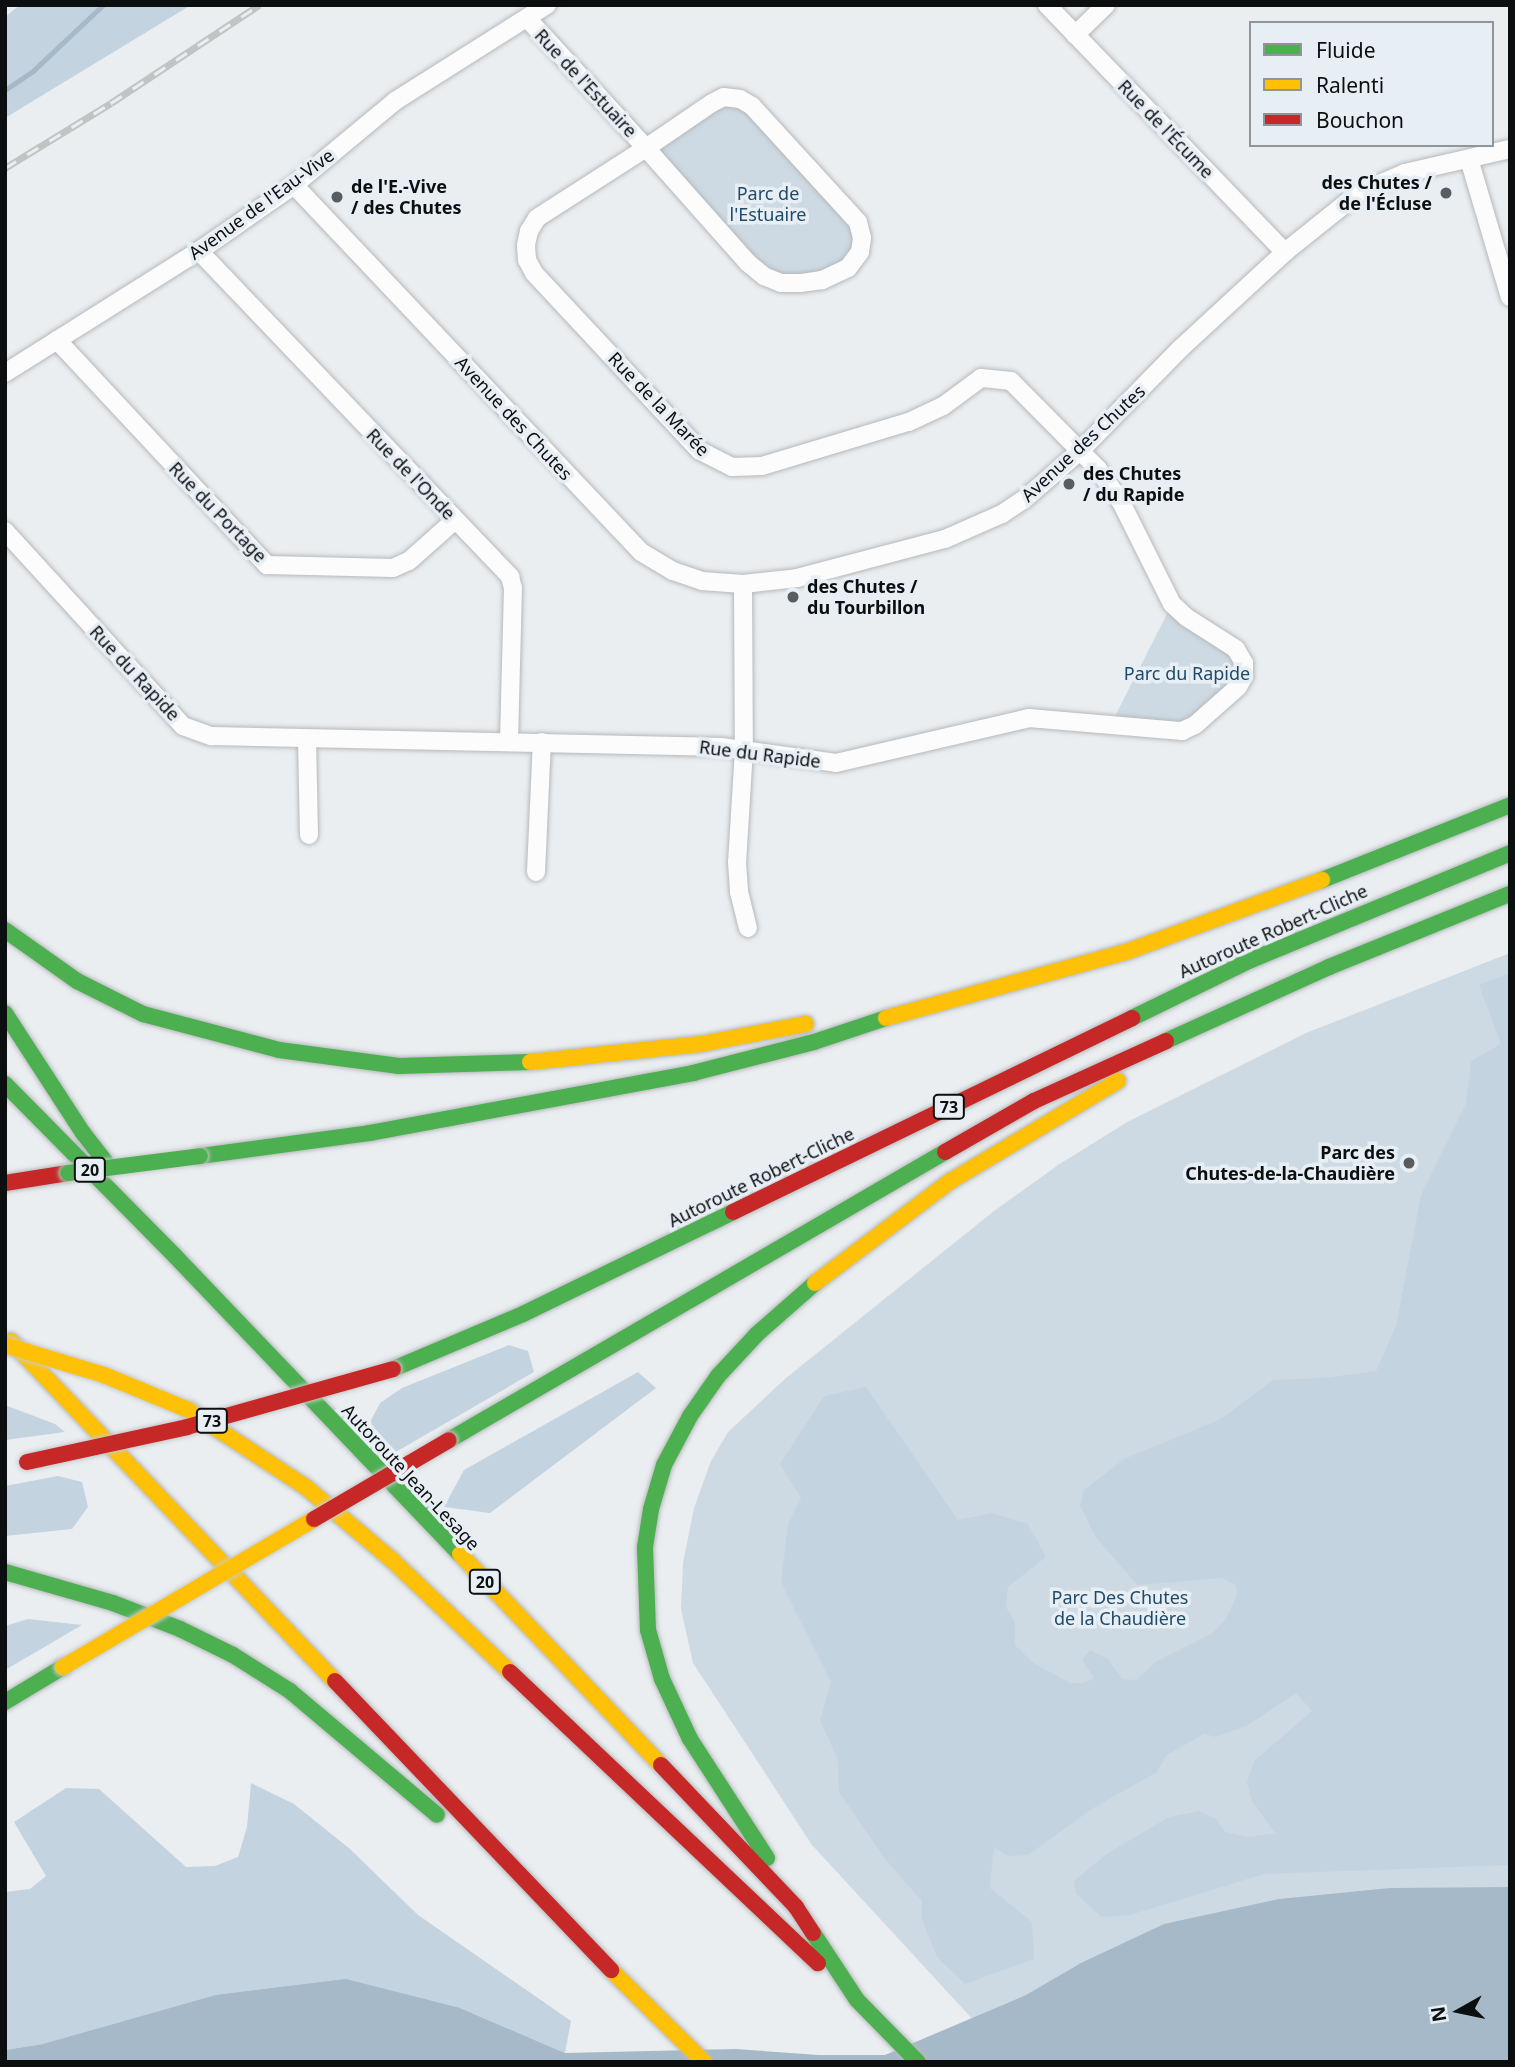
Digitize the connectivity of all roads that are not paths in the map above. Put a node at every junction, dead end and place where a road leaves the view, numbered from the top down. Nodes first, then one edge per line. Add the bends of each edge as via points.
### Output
1 (547, 5) edge
2 (1047, 5) edge
3 (1106, 5) edge
4 (527, 18) junction
5 (1075, 34) junction
6 (646, 148) junction
7 (1510, 149) edge
8 (1469, 159) junction
9 (294, 185) junction
10 (199, 251) junction
11 (1285, 252) junction
12 (1510, 297) edge
13 (57, 340) junction
14 (5, 373) edge
15 (1081, 450) junction
16 (455, 520) junction
17 (5, 531) edge
18 (743, 584) junction
19 (307, 739) junction
20 (509, 742) junction
21 (542, 742) junction
22 (744, 749) junction
23 (1510, 797) edge
24 (1510, 805) edge
25 (1456, 826) junction
26 (309, 835) dead end
27 (1510, 853) edge
28 (536, 872) dead end
29 (1510, 894) edge
30 (748, 928) dead end
31 (5, 930) edge
32 (5, 1013) edge
33 (891, 1016) junction
34 (1206, 1026) junction
35 (5, 1084) edge
36 (68, 1173) junction
37 (5, 1175) edge
38 (5, 1183) edge
39 (175, 1256) junction
40 (5, 1335) edge
41 (5, 1345) edge
42 (5, 1466) edge
43 (5, 1572) edge
44 (5, 1579) edge
45 (57, 1585) junction
46 (6, 1702) edge
47 (796, 1907) junction
48 (592, 1951) junction
49 (857, 2000) junction
50 (704, 2062) edge
51 (918, 2062) edge

1 - 4 street, Avenue de l'Eau-Vive
2 - 5 street, Rue de l'Écume
3 - 5 street
4 - 6 street, Rue de l'Estuaire
4 - 9 street, Avenue de l'Eau-Vive via 395,101
5 - 11 street, Rue de l'Écume
6 - 6 street, Rue de l'Estuaire via 764,276 781,283 822,280 848,268 860,253 858,222 752,106 740,99 724,97 712,103
6 - 15 street, Rue de la Marée via 537,218 529,231 527,260 534,273 701,452 732,467 762,466 908,422 943,405 981,378 1012,382
7 - 8 street, Avenue des Chutes
8 - 11 street, Avenue des Chutes via 1405,173 1360,192
8 - 12 street
9 - 10 street, Avenue de l'Eau-Vive
9 - 18 street, Avenue des Chutes via 641,552 702,581
10 - 13 street, Avenue de l'Eau-Vive
10 - 16 street, Rue de l'Onde
11 - 15 street, Avenue des Chutes via 1181,348
13 - 14 street, Avenue de l'Eau-Vive
13 - 16 street, Rue du Portage via 267,565 393,568 410,561
15 - 18 street, Avenue des Chutes via 1027,497 976,528 797,578
15 - 22 street, Rue du Rapide via 1121,502 1171,604 1236,649 1244,663 1238,687 1182,731 1029,718 849,761 820,762
16 - 20 street, Rue de l'Onde via 510,577 513,588
17 - 19 street, Rue du Rapide via 183,726 211,736
18 - 22 street
19 - 20 street, Rue du Rapide
19 - 26 street
20 - 21 street, Rue du Rapide
21 - 22 street, Rue du Rapide
21 - 28 street
22 - 30 street via 737,862
23 - 25 highway
24 - 25 highway, Autoroute Robert-Cliche
25 - 33 highway, Autoroute Robert-Cliche via 1126,952
27 - 42 highway, Autoroute Robert-Cliche / 73, bridge via 1251,960 523,1314 393,1368 187,1427
29 - 34 highway via 1329,967
31 - 33 highway via 77,981 143,1014 279,1050 398,1066 496,1065 586,1057 701,1044 837,1018
32 - 39 highway via 83,1133
33 - 36 highway, Autoroute Robert-Cliche, bridge via 814,1042 575,1097 370,1133
34 - 46 highway, bridge via 1034,1101
34 - 47 highway via 949,1182 821,1278 757,1334 718,1376 664,1465 650,1509 645,1547 648,1630 662,1679 691,1739
35 - 39 highway, Autoroute Jean-Lesage / 20
36 - 37 highway
36 - 38 highway, Autoroute Robert-Cliche
39 - 47 highway, Autoroute Jean-Lesage / 20
40 - 48 highway
41 - 49 highway, bridge via 104,1375 189,1410 307,1488 392,1560
43 - 45 highway
44 - 45 highway
45 - 48 highway via 180,1629 299,1698
47 - 49 highway, Autoroute Jean-Lesage / 20
48 - 50 highway
49 - 51 highway, Autoroute Jean-Lesage / 20

